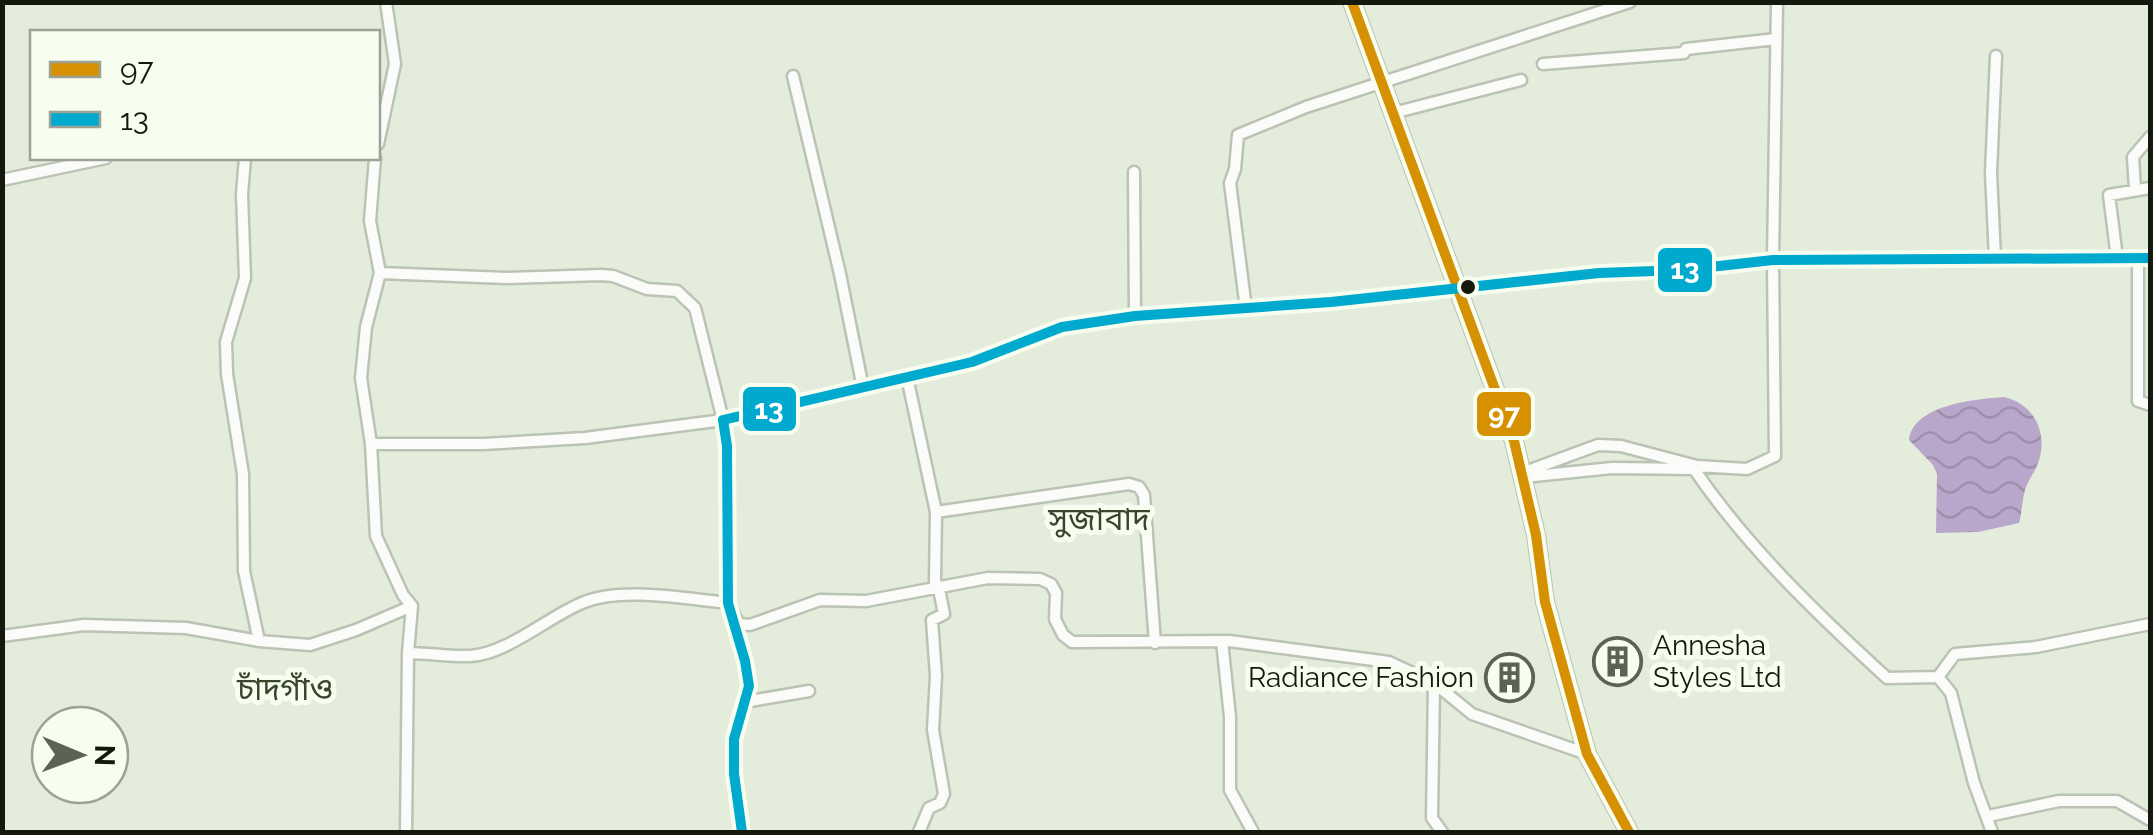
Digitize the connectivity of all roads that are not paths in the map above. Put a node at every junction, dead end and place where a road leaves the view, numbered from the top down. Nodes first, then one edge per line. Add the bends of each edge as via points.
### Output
1 (386, 2) edge
2 (1352, 2) edge
3 (1630, 2) edge
4 (1777, 2) edge
5 (1776, 39) junction
6 (1996, 56) dead end
7 (1544, 64) dead end
8 (793, 76) dead end
9 (1521, 80) dead end
10 (1382, 84) junction
11 (1393, 113) junction
12 (380, 132) edge
13 (2150, 137) edge
14 (97, 160) edge
15 (245, 160) edge
16 (374, 160) edge
17 (1134, 172) dead end
18 (2, 180) edge
19 (2150, 188) edge
20 (2135, 189) junction
21 (1994, 258) junction
22 (2117, 258) junction
23 (2144, 258) edge
24 (1772, 260) junction
25 (380, 273) junction
26 (1458, 286) junction
27 (1246, 309) junction
28 (1135, 316) junction
29 (906, 377) junction
30 (863, 388) junction
31 (2150, 405) edge
32 (723, 420) junction
33 (371, 444) junction
34 (1522, 475) junction
35 (936, 512) junction
36 (940, 590) junction
37 (728, 602) junction
38 (412, 606) junction
39 (2150, 624) edge
40 (2, 636) edge
41 (259, 641) junction
42 (1222, 641) junction
43 (1155, 642) junction
44 (408, 652) junction
45 (1938, 678) junction
46 (1434, 684) junction
47 (809, 691) dead end
48 (744, 702) junction
49 (1587, 754) junction
50 (1988, 816) junction
51 (2150, 820) edge
52 (406, 832) edge
53 (742, 832) edge
54 (919, 832) edge
55 (1254, 832) edge
56 (1442, 832) edge
57 (1629, 832) edge
58 (1992, 832) edge

1 - 12 street via 395,64
2 - 10 highway
3 - 10 street
4 - 5 street
5 - 7 street
5 - 24 street
6 - 21 street
8 - 30 street
9 - 11 street
10 - 11 highway
10 - 27 street via 1238,135 1230,183
11 - 26 highway
13 - 20 street via 2133,157
14 - 18 street
15 - 41 street via 244,278 226,342 243,474 244,571
16 - 25 street via 370,222
17 - 28 street
19 - 20 street
20 - 22 street via 2109,195
21 - 22 street
21 - 24 street
22 - 23 street
23 - 31 street via 2138,402
24 - 26 street
24 - 34 street via 1775,456 1747,468 1697,466 1598,445
25 - 32 street via 613,276 677,292 695,308
25 - 33 street via 361,378
26 - 27 street
26 - 34 highway
27 - 28 street
28 - 29 street via 1062,327 972,362
29 - 30 street
29 - 35 street
30 - 32 street
32 - 33 street via 585,438
32 - 37 street
33 - 38 street via 376,536
34 - 45 street via 1694,470 1822,618 1886,678
34 - 49 highway via 1545,602
35 - 36 street via 934,573
35 - 43 street via 1136,485 1144,495
36 - 37 street via 820,600 750,625 739,624
36 - 43 street via 988,578 1040,578 1051,584 1058,628 1072,642
36 - 54 street via 944,614 932,620 933,730 944,794
37 - 44 street via 614,596 583,602 474,656
37 - 48 street via 749,686
38 - 41 street via 310,645
38 - 44 street
39 - 45 street via 2036,647 1955,654
40 - 41 street via 101,626 186,628
42 - 43 street
42 - 46 street via 1389,662
42 - 55 street via 1230,790
44 - 52 street
45 - 50 street via 1952,693
46 - 49 street via 1472,714
46 - 56 street via 1432,818
47 - 48 street
48 - 53 street via 734,739
49 - 57 highway
50 - 51 street via 2058,801 2116,801
50 - 58 street

